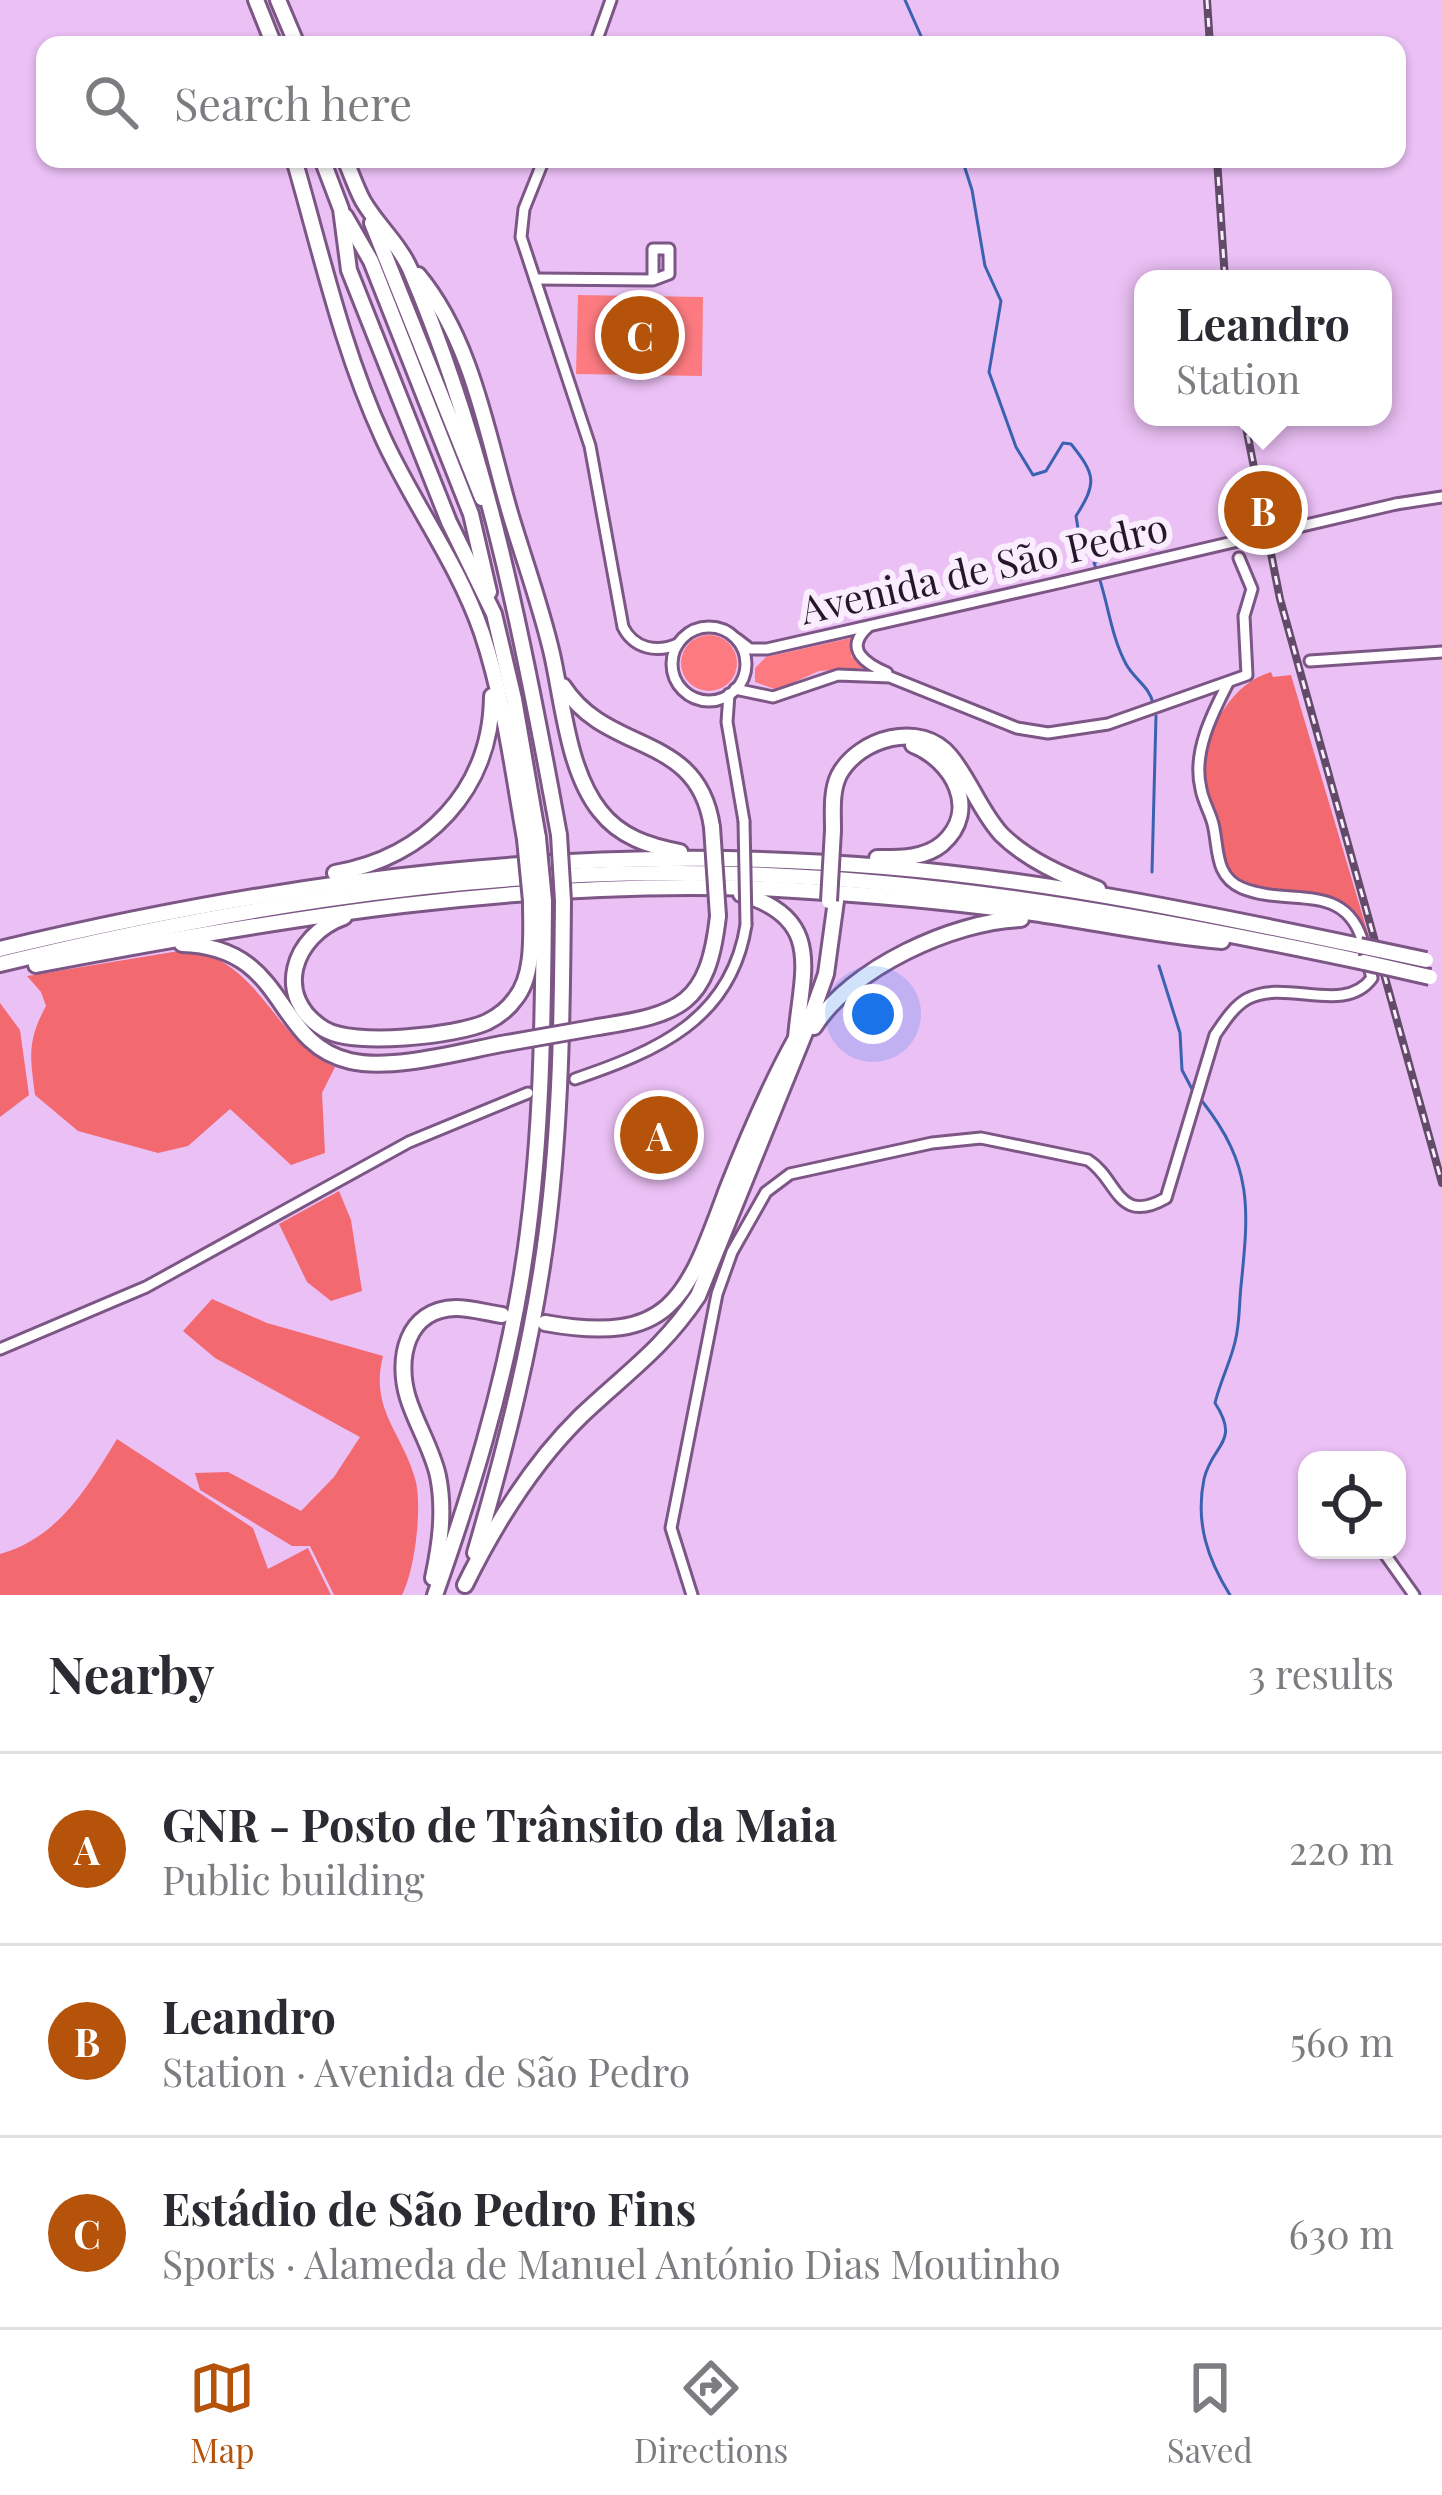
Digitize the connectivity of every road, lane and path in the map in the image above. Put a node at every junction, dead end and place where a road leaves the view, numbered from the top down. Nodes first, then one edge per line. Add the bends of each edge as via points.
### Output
1 (256, 0) edge
2 (278, 0) edge
3 (611, 0) edge
4 (269, 36) edge
5 (293, 36) edge
6 (598, 36) edge
7 (297, 168) edge
8 (325, 168) edge
9 (350, 168) edge
10 (540, 168) edge
11 (364, 202) junction
12 (341, 209) junction
13 (407, 262) junction
14 (536, 280) junction
15 (652, 280) dead end
16 (1442, 494) edge
17 (492, 519) junction
18 (1239, 558) dead end
19 (494, 614) junction
20 (869, 626) junction
21 (737, 639) junction
22 (678, 644) junction
23 (656, 649) junction
24 (767, 650) junction
25 (1442, 652) edge
26 (490, 661) junction
27 (1310, 661) dead end
28 (673, 670) junction
29 (745, 670) junction
30 (557, 676) junction
31 (909, 682) junction
32 (1228, 683) junction
33 (732, 692) junction
34 (756, 692) junction
35 (697, 698) junction
36 (729, 733) junction
37 (836, 830) junction
38 (532, 838) junction
39 (708, 858) junction
40 (851, 864) junction
41 (701, 888) junction
42 (287, 889) junction
43 (1125, 899) junction
44 (537, 901) junction
45 (832, 901) junction
46 (382, 906) junction
47 (1068, 918) junction
48 (151, 944) junction
49 (1287, 946) junction
50 (0, 949) edge
51 (1442, 964) edge
52 (0, 966) edge
53 (1436, 978) edge
54 (796, 1038) junction
55 (795, 1060) junction
56 (574, 1079) dead end
57 (528, 1093) dead end
58 (502, 1315) dead end
59 (545, 1323) dead end
60 (0, 1349) edge
61 (1388, 1559) edge
62 (464, 1590) edge
63 (432, 1595) edge
64 (692, 1595) edge
65 (1414, 1595) edge

1 - 4 highway
2 - 5 highway
3 - 6 street
7 - 26 highway via 383,439 451,562
8 - 12 highway
9 - 11 highway
10 - 14 street via 521,237
11 - 13 highway
11 - 17 highway
12 - 19 highway via 371,261 471,514
12 - 19 highway via 349,270 370,326
13 - 17 highway via 484,473
13 - 30 highway via 439,300 479,398
14 - 15 street
14 - 23 street via 590,446 623,627 634,643
16 - 20 street, Avenida de São Pedro, bridge
17 - 62 highway, bridge via 559,836 559,1108 543,1260 515,1404
18 - 32 street via 1252,589 1244,616 1247,675
19 - 38 highway
20 - 24 street, Avenida de São Pedro
20 - 31 street via 857,639 862,660
21 - 22 street via 706,627
21 - 24 street, Avenida de São Pedro
21 - 29 street
22 - 23 street
22 - 28 street
23 - 28 street
24 - 29 street, Avenida de São Pedro
25 - 27 street
26 - 38 highway
26 - 42 highway via 484,755 443,820 387,860
28 - 35 street
29 - 33 street
29 - 34 street
30 - 39 highway via 581,777 598,809 644,843
30 - 48 highway, bridge via 587,715 685,767 704,794 718,916 713,959 691,997 660,1014 598,1027 352,1061 325,1052 231,952
31 - 32 street via 1048,733 1108,724
31 - 34 street via 838,675 782,696
32 - 64 street via 1198,772 1223,874 1241,888 1349,911 1372,978 1342,997 1285,990 1249,998 1231,1012 1215,1035 1166,1198 1149,1206 1119,1199 1088,1160 981,1138 775,1182 721,1278 675,1511 673,1537
33 - 34 street
33 - 35 street
33 - 36 street
35 - 36 street via 721,715
36 - 56 street, bridge via 744,821 746,925 738,964 706,1010 637,1058
37 - 40 highway via 848,778 871,753 916,746 956,778 960,804 941,844
37 - 43 highway via 834,791 850,759 890,737 920,738 949,754 1002,835 1047,868
37 - 45 highway, bridge
38 - 44 highway, bridge
39 - 40 highway
39 - 42 highway via 517,862
40 - 43 highway
41 - 46 highway
41 - 47 highway via 927,900
41 - 54 highway via 762,900 793,928 806,973
42 - 50 highway
43 - 51 highway, bridge
44 - 46 highway via 526,978 502,1013 463,1029 385,1038 327,1031 297,995 299,952 329,922
44 - 63 highway via 541,1099 520,1284 484,1449
45 - 54 highway
45 - 55 highway via 826,974
46 - 48 highway
47 - 49 highway
47 - 55 highway via 988,920 928,941 838,996
48 - 52 highway
49 - 52 highway via 954,889 631,873 328,898
49 - 53 highway, bridge
54 - 59 highway via 690,1284 669,1306 616,1331
55 - 62 highway via 698,1296 674,1334 538,1464
57 - 60 street via 409,1142 146,1287
58 - 63 highway via 454,1308 432,1314 404,1342 407,1396 437,1471 441,1505
61 - 65 street

